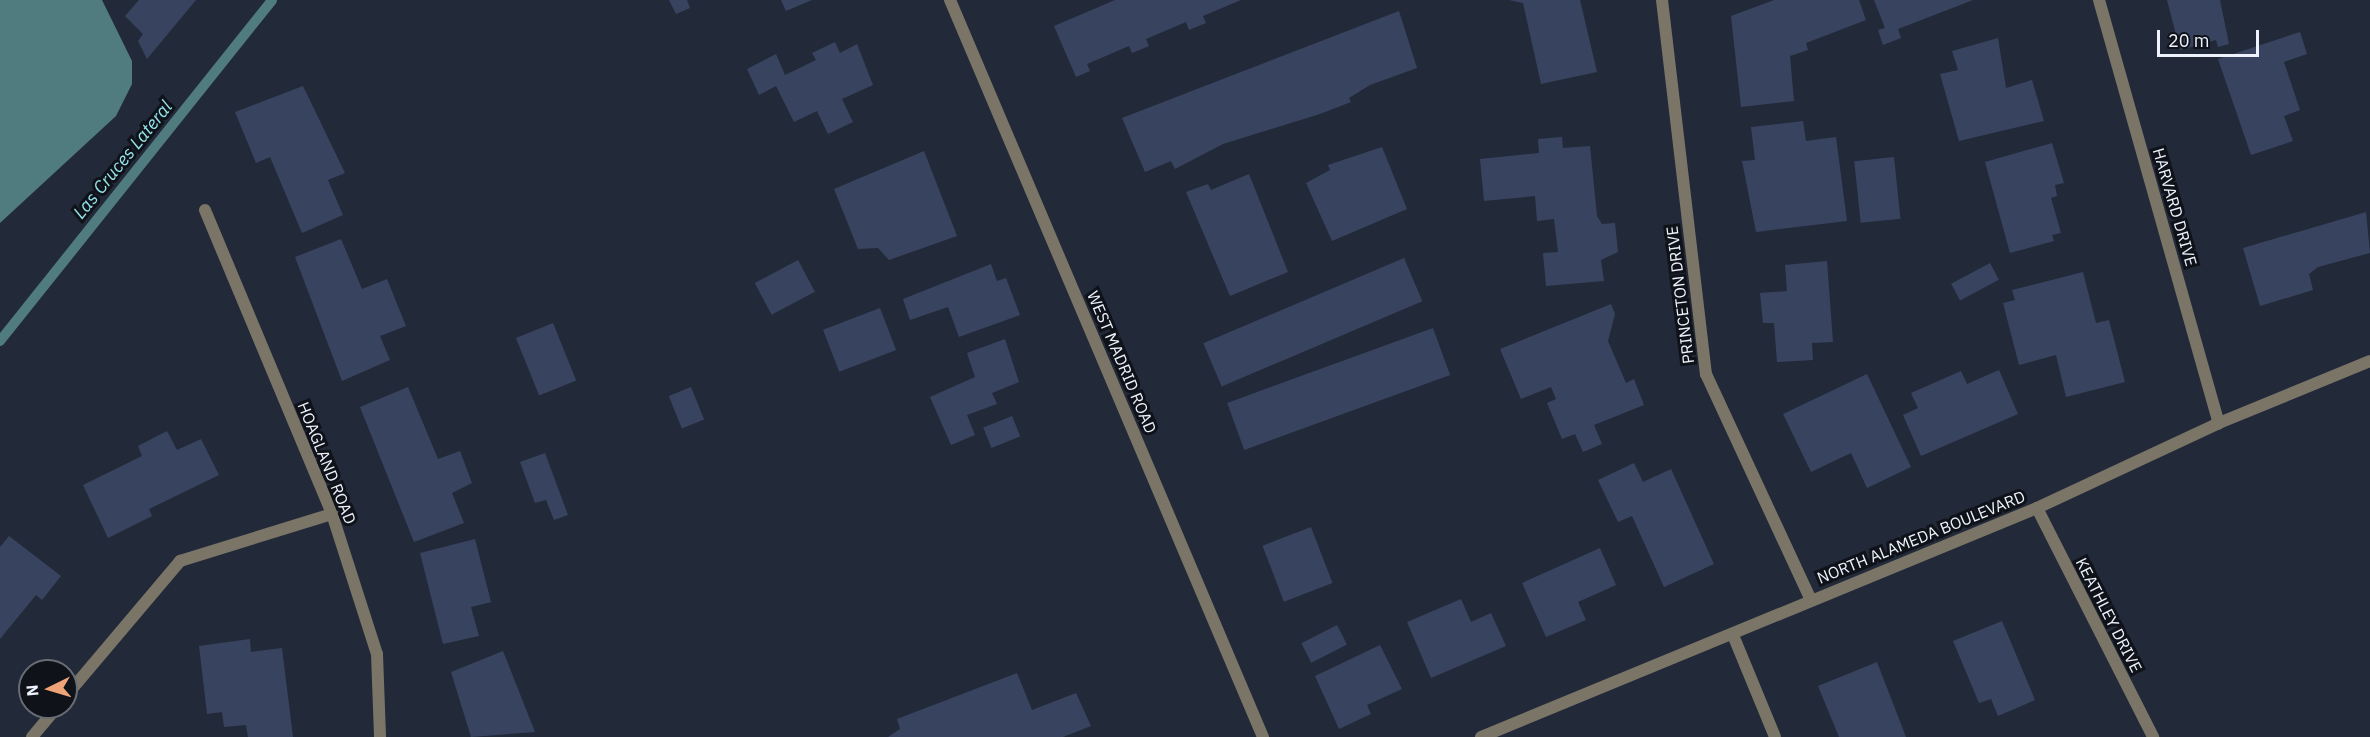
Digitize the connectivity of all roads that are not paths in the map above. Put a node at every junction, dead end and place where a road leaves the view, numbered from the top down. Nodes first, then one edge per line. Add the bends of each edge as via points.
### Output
1 (1662, 0) edge
2 (2099, 0) edge
3 (952, 1) edge
4 (204, 210) dead end
5 (2370, 361) edge
6 (2219, 423) junction
7 (2037, 508) junction
8 (332, 514) junction
9 (1811, 600) junction
10 (1733, 635) junction
11 (78, 682) edge
12 (47, 719) edge
13 (32, 737) edge
14 (380, 737) edge
15 (1263, 737) edge
16 (1481, 737) edge
17 (1775, 737) edge
18 (2153, 737) edge

1 - 9 street, PRINCETON DRIVE via 1706,374
2 - 6 street, HARVARD DRIVE
3 - 15 street, WEST MADRID ROAD
4 - 8 street, HOAGLAND ROAD
5 - 6 street, NORTH ALAMEDA BOULEVARD
6 - 7 street, NORTH ALAMEDA BOULEVARD
7 - 9 street, NORTH ALAMEDA BOULEVARD
7 - 18 street, KEATHLEY DRIVE
8 - 11 street via 180,561
8 - 14 street, HOAGLAND ROAD via 377,654
9 - 10 street, NORTH ALAMEDA BOULEVARD
10 - 16 street, NORTH ALAMEDA BOULEVARD
10 - 17 street
12 - 13 street

